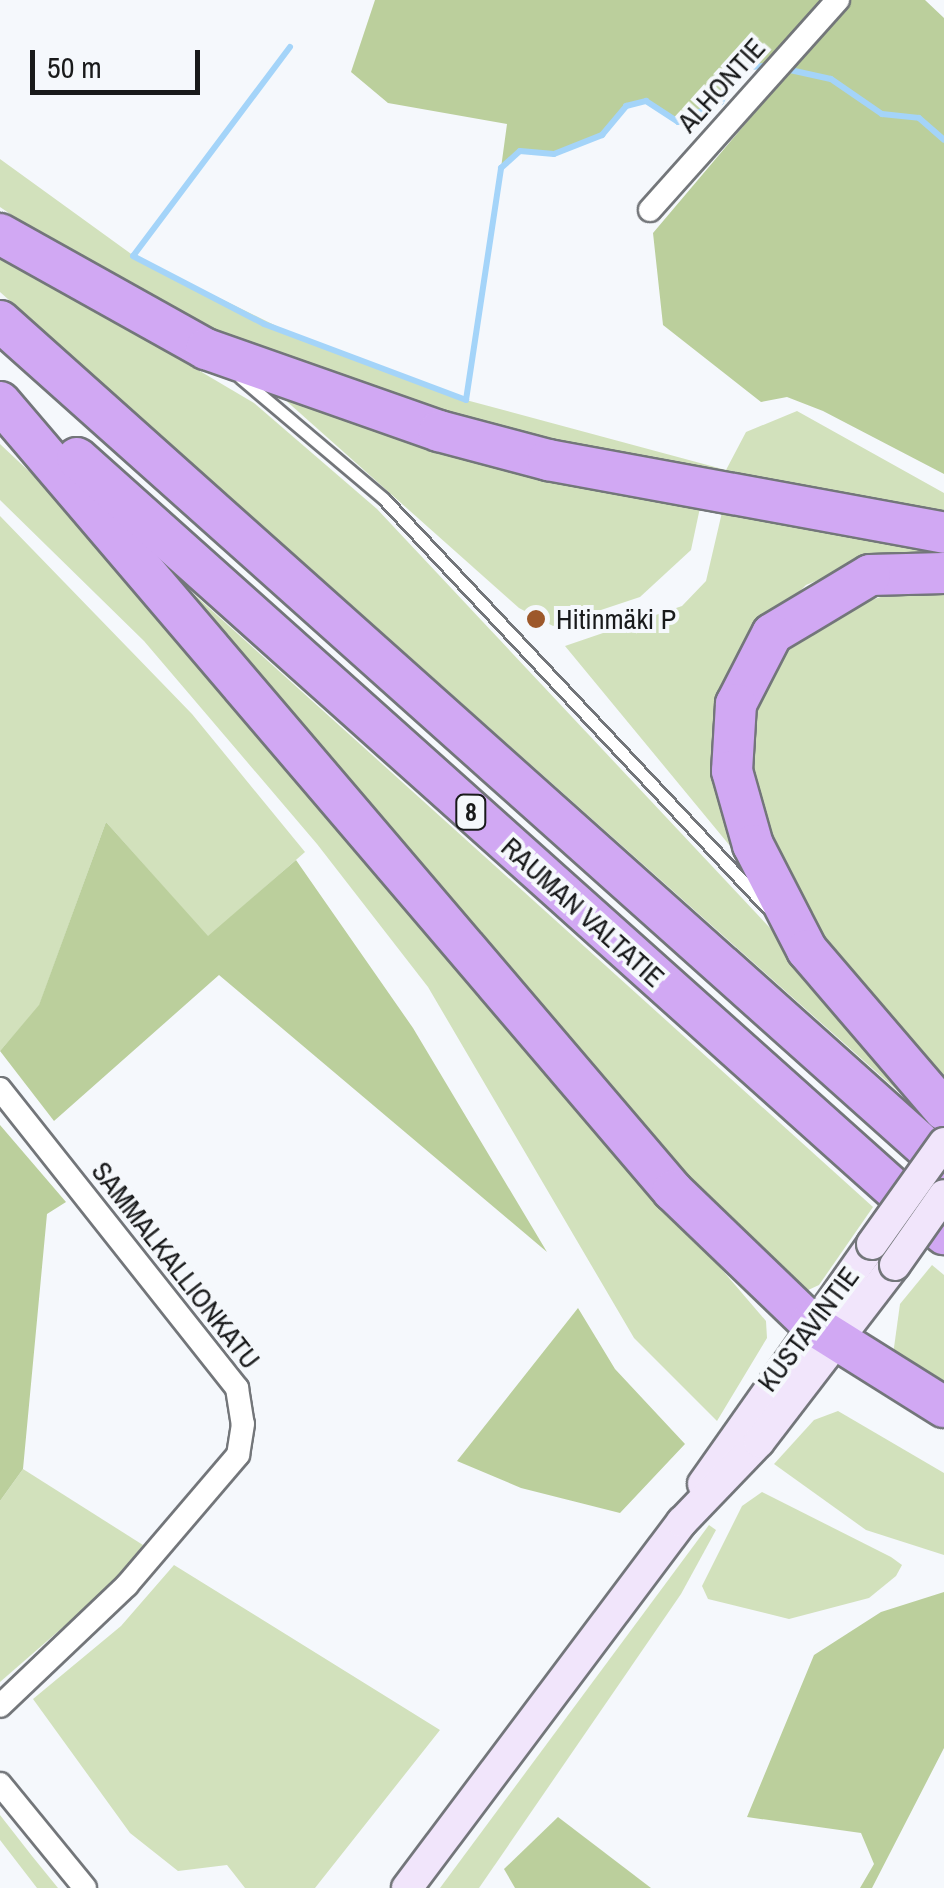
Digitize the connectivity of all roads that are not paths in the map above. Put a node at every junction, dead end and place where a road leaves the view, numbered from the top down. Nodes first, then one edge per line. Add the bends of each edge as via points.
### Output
1 (838, 0) edge
2 (650, 210) dead end
3 (0, 234) edge
4 (0, 320) edge
5 (206, 349) junction
6 (0, 388) edge
7 (0, 402) edge
8 (944, 533) edge
9 (944, 573) edge
10 (807, 950) junction
11 (0, 1088) edge
12 (944, 1110) edge
13 (944, 1143) edge
14 (944, 1164) edge
15 (944, 1195) edge
16 (944, 1234) edge
17 (883, 1254) junction
18 (823, 1333) junction
19 (944, 1407) edge
20 (0, 1706) edge
21 (0, 1784) edge
22 (85, 1888) edge
23 (406, 1888) edge

1 - 2 street, ALHONTIE
3 - 5 highway
4 - 14 highway, RAUMAN VALTATIE / 8
5 - 8 highway via 548,460
5 - 10 lane via 382,498
6 - 16 highway, RAUMAN VALTATIE / 8
7 - 18 highway via 554,1056 673,1190
9 - 10 highway via 905,570 842,586 772,634 744,679 732,771 759,858
10 - 12 highway
11 - 20 street, SAMMALKALLIONKATU via 237,1388 243,1424 238,1455 127,1585
13 - 17 main road, KUSTAVINTIE, bridge
15 - 17 main road, KUSTAVINTIE, bridge
17 - 18 main road, KUSTAVINTIE
18 - 19 highway
18 - 23 main road, KUSTAVINTIE
21 - 22 street

